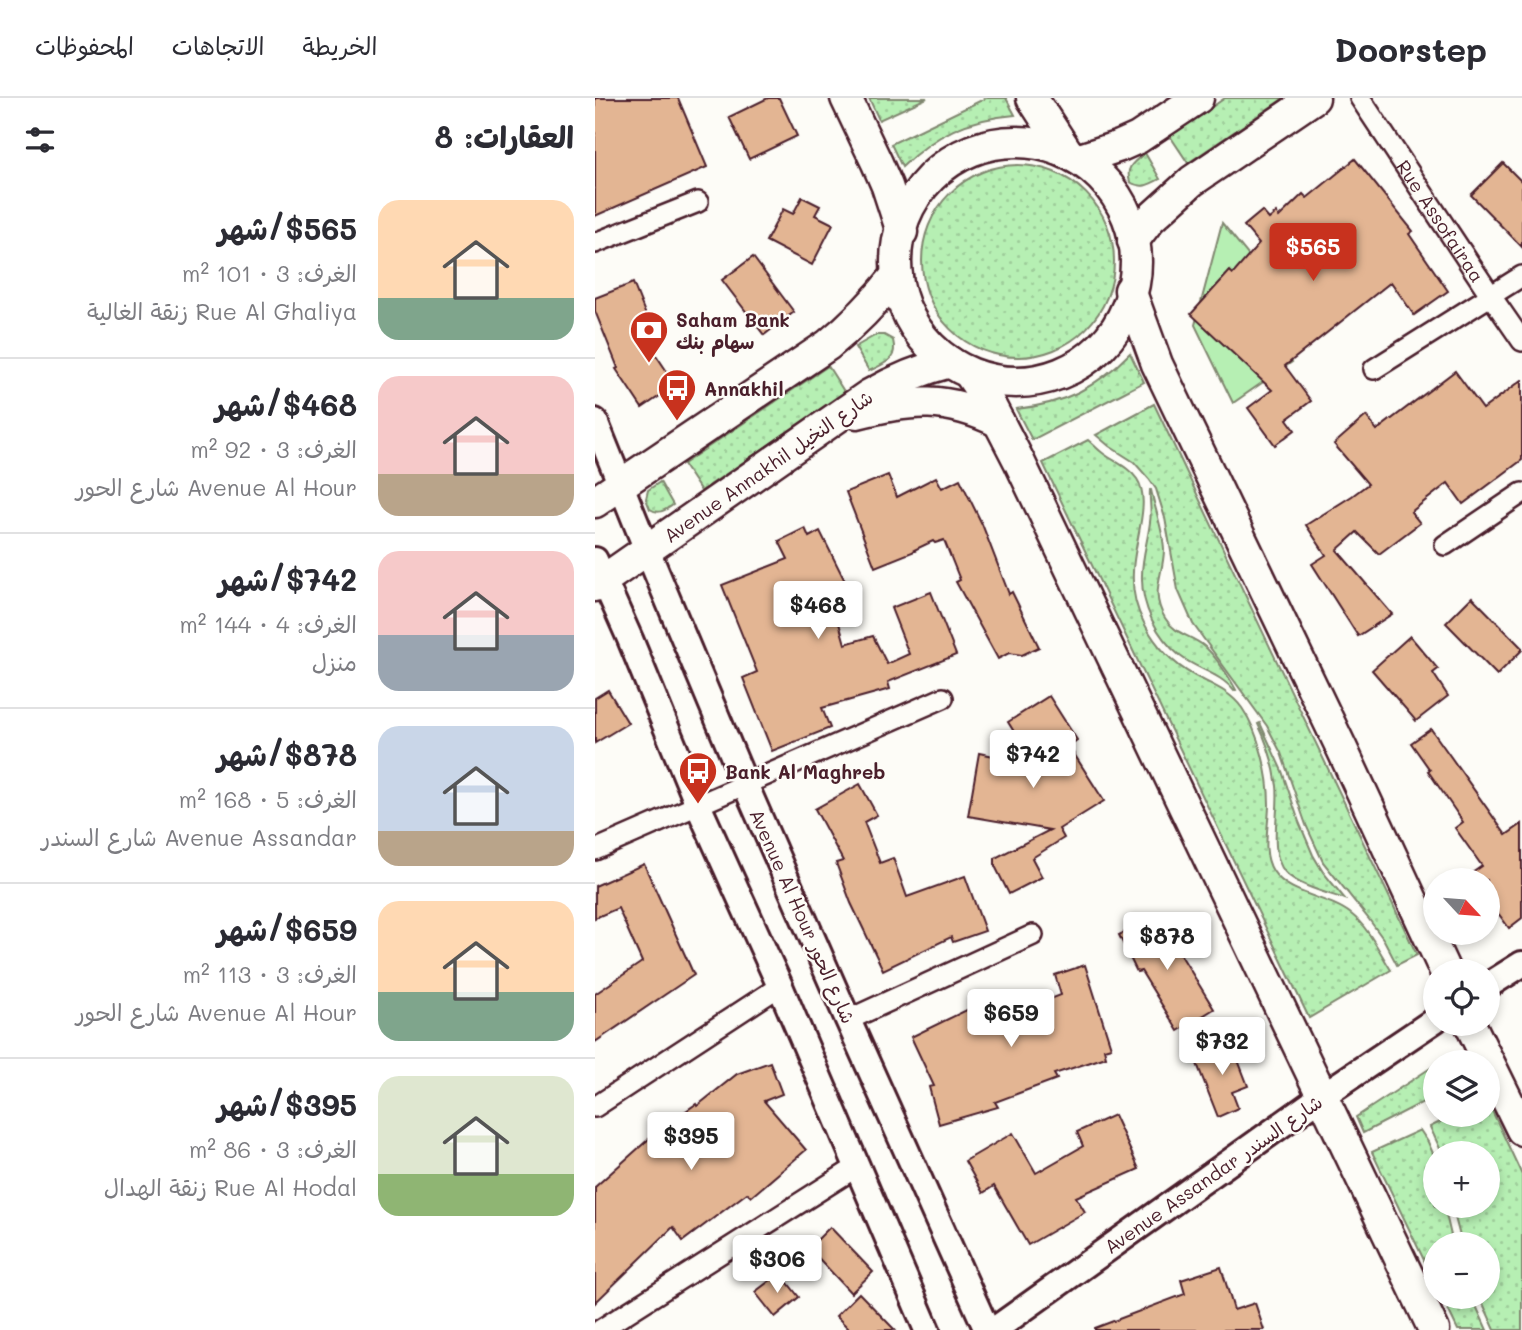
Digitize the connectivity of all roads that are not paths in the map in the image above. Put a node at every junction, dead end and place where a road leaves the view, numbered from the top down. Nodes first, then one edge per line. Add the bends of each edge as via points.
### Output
1 (846, 98) edge
2 (1032, 98) edge
3 (1198, 98) edge
4 (1314, 98) edge
5 (1360, 98) edge
6 (1073, 155) junction
7 (698, 201) dead end
8 (902, 232) junction
9 (1133, 241) junction
10 (595, 243) edge
11 (897, 275) junction
12 (1522, 276) edge
13 (1130, 290) junction
14 (1491, 296) junction
15 (1522, 341) edge
16 (960, 368) junction
17 (1374, 369) dead end
18 (836, 418) junction
19 (595, 421) edge
20 (999, 422) junction
21 (621, 484) junction
22 (1522, 493) edge
23 (595, 502) edge
24 (1445, 545) dead end
25 (647, 550) junction
26 (598, 576) edge
27 (943, 698) dead end
28 (745, 784) junction
29 (698, 805) junction
30 (595, 850) edge
31 (1033, 935) dead end
32 (1439, 959) edge
33 (1522, 964) edge
34 (1500, 978) edge
35 (780, 986) junction
36 (848, 1020) junction
37 (1423, 1028) edge
38 (1476, 1036) edge
39 (1322, 1096) junction
40 (595, 1107) edge
41 (1522, 1130) edge
42 (858, 1166) junction
43 (600, 1330) edge
44 (927, 1330) edge
45 (987, 1330) edge
46 (994, 1330) edge
47 (1434, 1330) edge

1 - 8 main road via 877,163
2 - 6 main road
3 - 6 main road via 1138,138
4 - 9 main road via 1192,181
5 - 14 street, Rue Assofairaa
6 - 8 main road via 1034,141 999,141 965,151 936,171 914,199
6 - 9 main road via 1105,181 1124,209
7 - 10 street
8 - 11 main road
9 - 13 main road via 1135,266
11 - 16 main road via 913,325 930,346
11 - 21 main road via 828,345
12 - 14 street
13 - 16 main road via 1109,337 1069,370 1020,383
13 - 32 main road via 1157,364
14 - 15 street, Rue Assofairaa
14 - 17 street
16 - 18 main road, Avenue Annakhil شارع النخيل via 922,370 894,381
16 - 20 main road
18 - 20 main road via 920,402 969,409
18 - 25 main road, Avenue Annakhil شارع النخيل
19 - 21 street, Avenue Al Hour شارع الحور
20 - 39 main road
21 - 23 main road
21 - 25 street, Avenue Al Hour شارع الحور
22 - 24 street
25 - 26 main road, Avenue Annakhil شارع النخيل
25 - 28 street, Avenue Al Hour شارع الحور
26 - 29 street via 630,639
27 - 28 street
28 - 29 street
28 - 36 street, Avenue Al Hour شارع الحور
29 - 30 street
29 - 35 street
31 - 36 street
33 - 34 street
35 - 40 street
35 - 42 street
36 - 45 street, Avenue Al Hour شارع الحور
37 - 39 street, Avenue Assandar شارع السندر
38 - 41 main road
39 - 46 street, Avenue Assandar شارع السندر
39 - 47 main road
42 - 43 street
42 - 44 street

